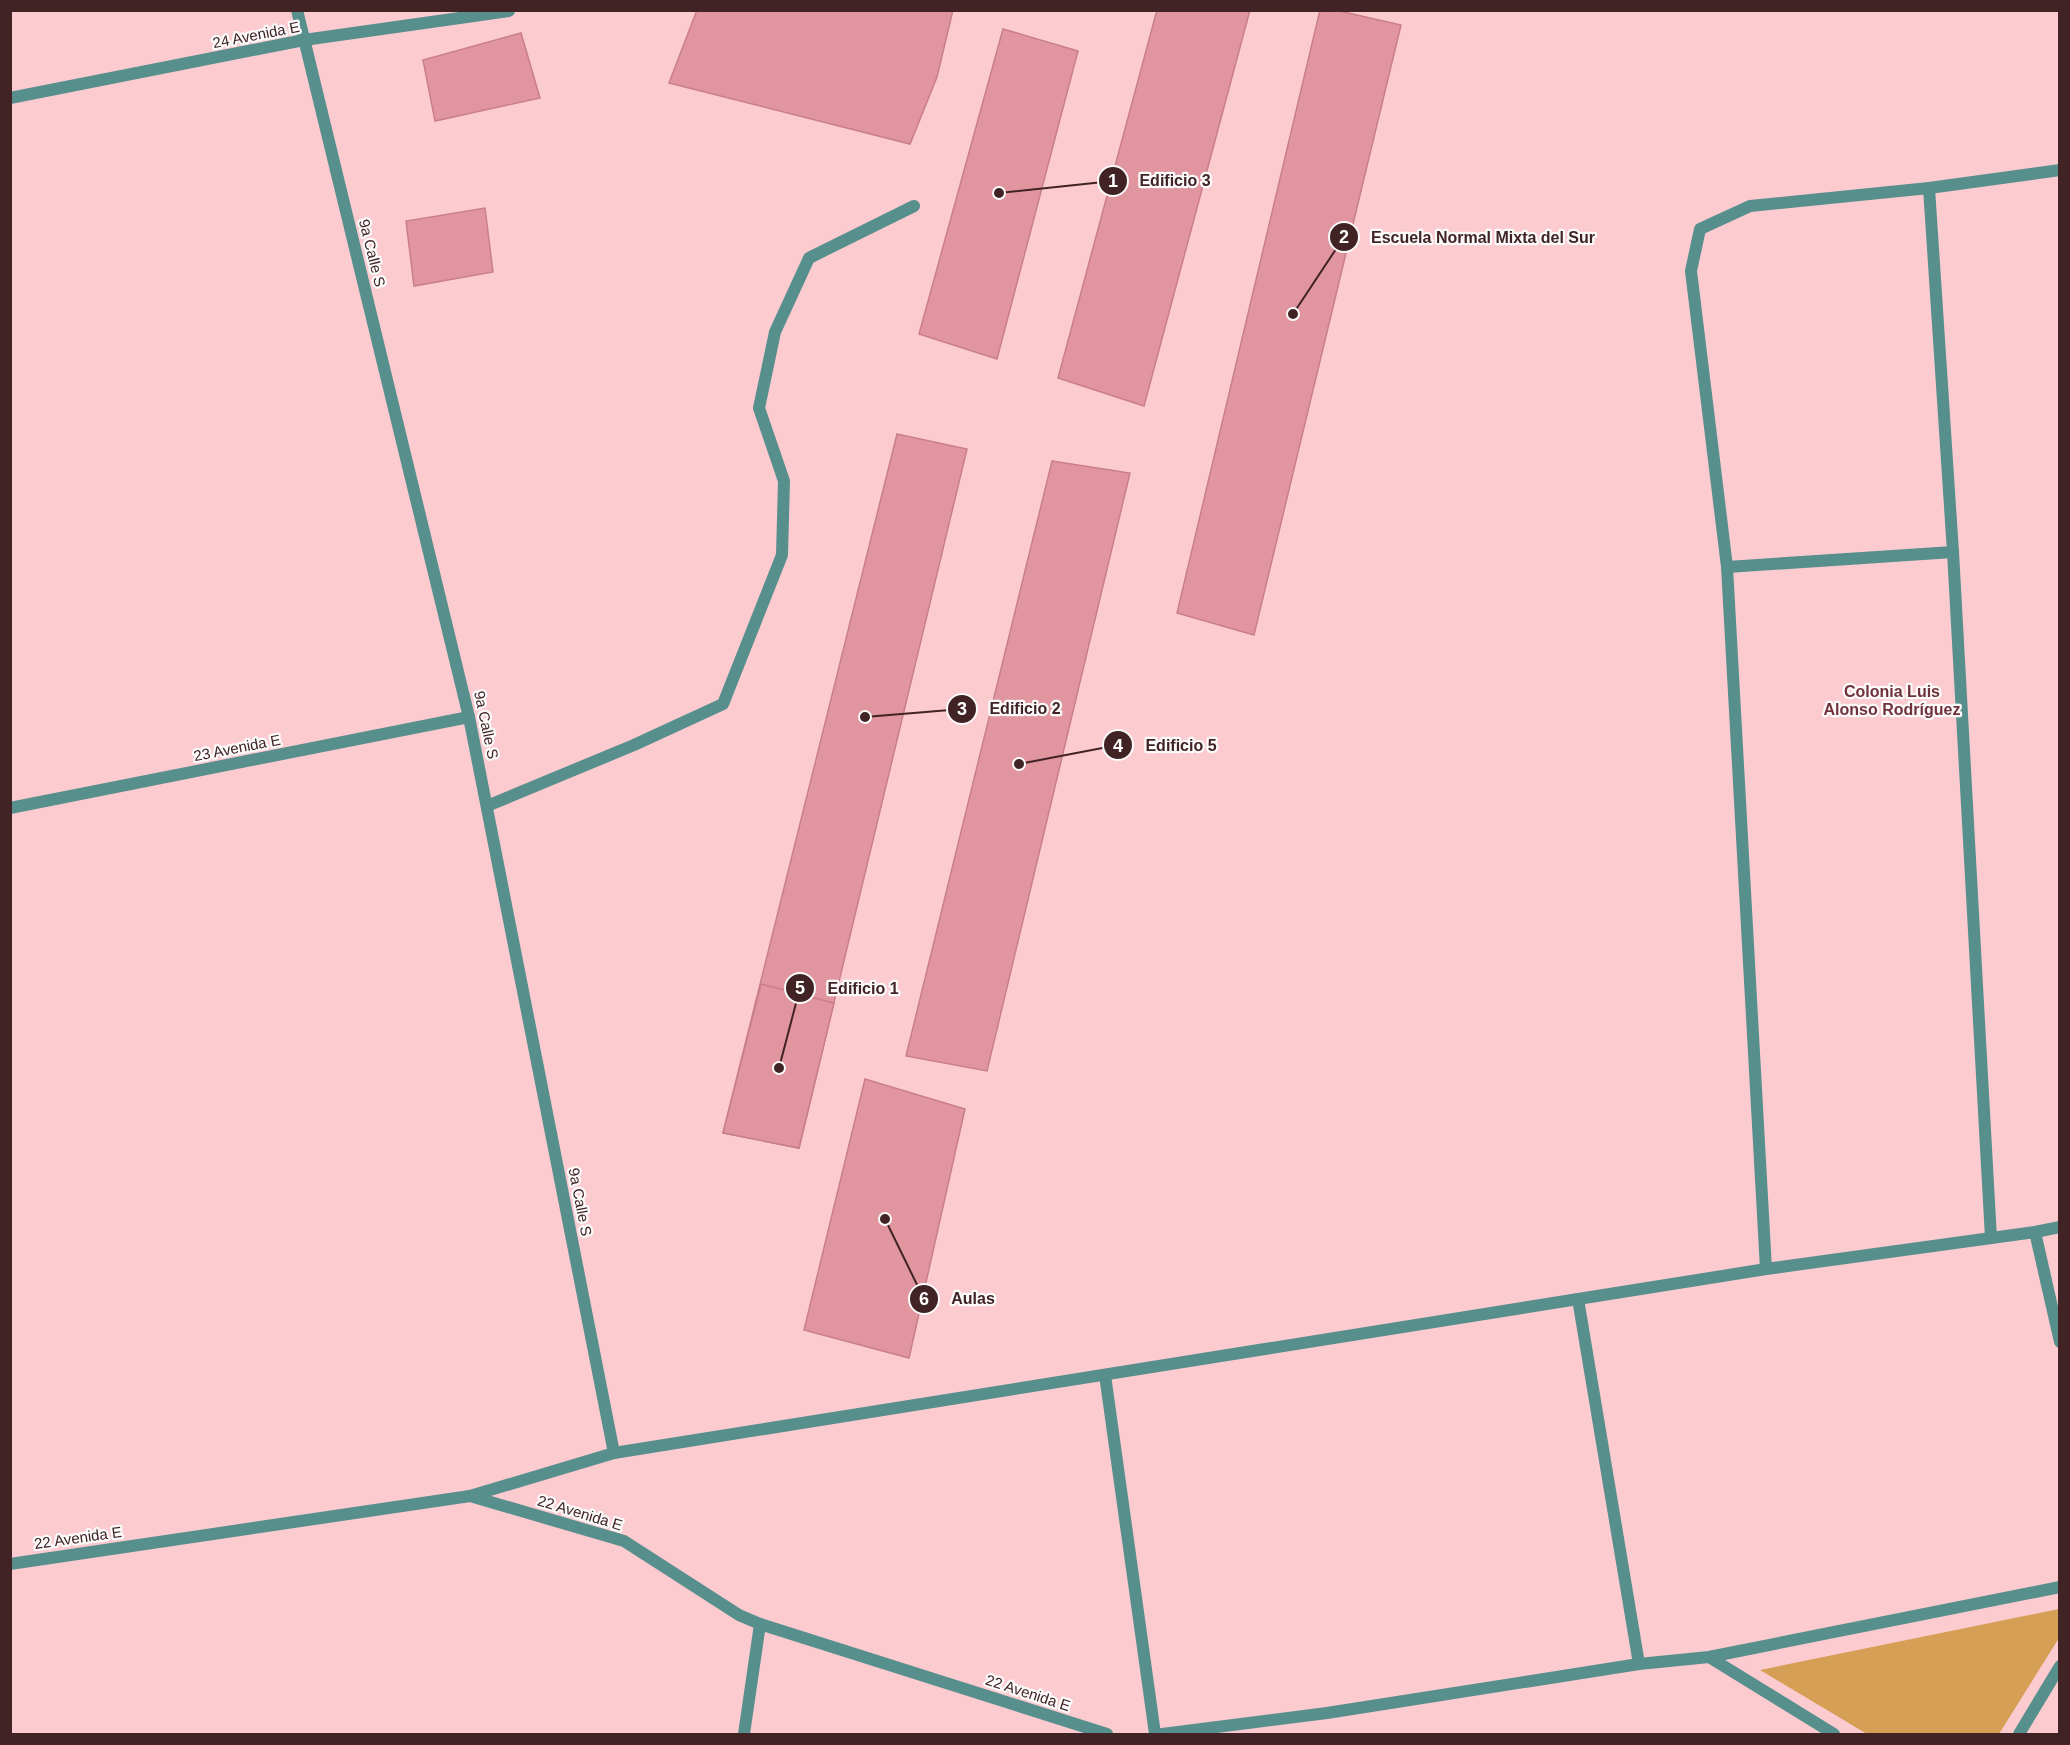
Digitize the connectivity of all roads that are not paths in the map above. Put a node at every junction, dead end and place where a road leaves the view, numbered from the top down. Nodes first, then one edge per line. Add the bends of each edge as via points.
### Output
1 (297, 10) edge
2 (509, 11) edge
3 (304, 40) junction
4 (10, 98) edge
5 (2060, 170) edge
6 (1929, 188) junction
7 (914, 206) dead end
8 (1953, 552) junction
9 (1727, 567) junction
10 (469, 717) junction
11 (487, 806) junction
12 (10, 808) edge
13 (2060, 1227) edge
14 (2035, 1232) junction
15 (1991, 1238) junction
16 (1766, 1269) junction
17 (1578, 1299) junction
18 (2060, 1342) edge
19 (1105, 1375) junction
20 (614, 1453) junction
21 (470, 1496) junction
22 (10, 1564) edge
23 (2060, 1587) edge
24 (760, 1624) junction
25 (1709, 1657) junction
26 (1638, 1664) junction
27 (2060, 1666) edge
28 (744, 1734) edge
29 (1107, 1734) edge
30 (1155, 1734) edge
31 (1162, 1734) edge
32 (1834, 1734) edge
33 (2019, 1734) edge

1 - 3 street, 9a Calle S
2 - 3 street, 24 Avenida E
3 - 4 street, 24 Avenida E
3 - 10 street, 9a Calle S
5 - 6 street
6 - 8 street
6 - 9 street via 1750,206 1700,229 1691,271
7 - 11 street via 809,258 775,332 759,408 784,481 782,555 723,704
8 - 9 street
8 - 15 street
9 - 16 street
10 - 11 street, 9a Calle S
10 - 12 street, 23 Avenida E
11 - 20 street, 9a Calle S
13 - 14 street
14 - 15 street
14 - 18 street
15 - 16 street
16 - 17 street
17 - 19 street
17 - 26 street
19 - 20 street
19 - 30 street
20 - 21 street
21 - 22 street, 22 Avenida E
21 - 24 street, 22 Avenida E via 624,1541 739,1615
23 - 25 street
24 - 28 street
24 - 29 street, 22 Avenida E
25 - 26 street
25 - 32 street
26 - 31 street via 1327,1713
27 - 33 street

